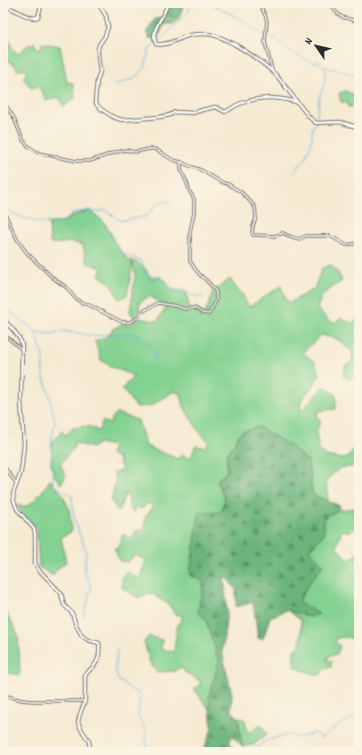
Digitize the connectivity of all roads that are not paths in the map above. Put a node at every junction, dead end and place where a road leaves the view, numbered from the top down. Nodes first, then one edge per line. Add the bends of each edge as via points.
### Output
1 (41, 3) edge
2 (98, 3) edge
3 (168, 3) edge
4 (259, 3) edge
5 (331, 3) edge
6 (3, 6) edge
7 (359, 21) edge
8 (272, 72) junction
9 (3, 101) edge
10 (297, 102) junction
11 (359, 129) edge
12 (181, 162) junction
13 (3, 192) edge
14 (4, 204) edge
15 (3, 210) edge
16 (359, 243) edge
17 (3, 319) edge
18 (8, 337) dead end
19 (22, 350) junction
20 (3, 465) edge
21 (7, 470) junction
22 (3, 473) edge
23 (16, 483) junction
24 (3, 695) edge
25 (85, 701) junction
26 (90, 752) edge

1 - 6 street via 38,17 34,18
2 - 10 street via 106,16 108,27 98,49 100,72 95,100 98,107 117,119 160,117 176,112 194,113 215,108 225,112 256,98 278,98
3 - 8 street via 156,29 156,44 165,44 192,35 212,34 251,54
4 - 8 street via 267,18 265,42
5 - 7 street via 339,15
8 - 10 street
9 - 12 street via 14,118 23,140 39,153 76,161 90,161 126,150 135,152 155,149 169,159
10 - 11 street via 316,123 340,122
12 - 15 street via 181,170 194,199 190,261 216,292 216,301 209,314 195,308 185,309 158,303 142,312 135,320 122,322 80,302 68,288 52,277 27,253
12 - 16 street via 228,184 246,197 256,211 253,236 275,236 283,233 298,239 306,236 330,236 346,244
13 - 14 street
17 - 19 street via 22,342
18 - 19 street
19 - 23 street via 21,402 24,445 22,470
20 - 21 street
21 - 22 street
21 - 23 street
23 - 25 street via 13,494 17,509 34,528 35,563 61,593 64,605 72,613 82,636 100,642 99,658 84,676
24 - 25 street via 33,701
25 - 26 street via 78,722 89,741

